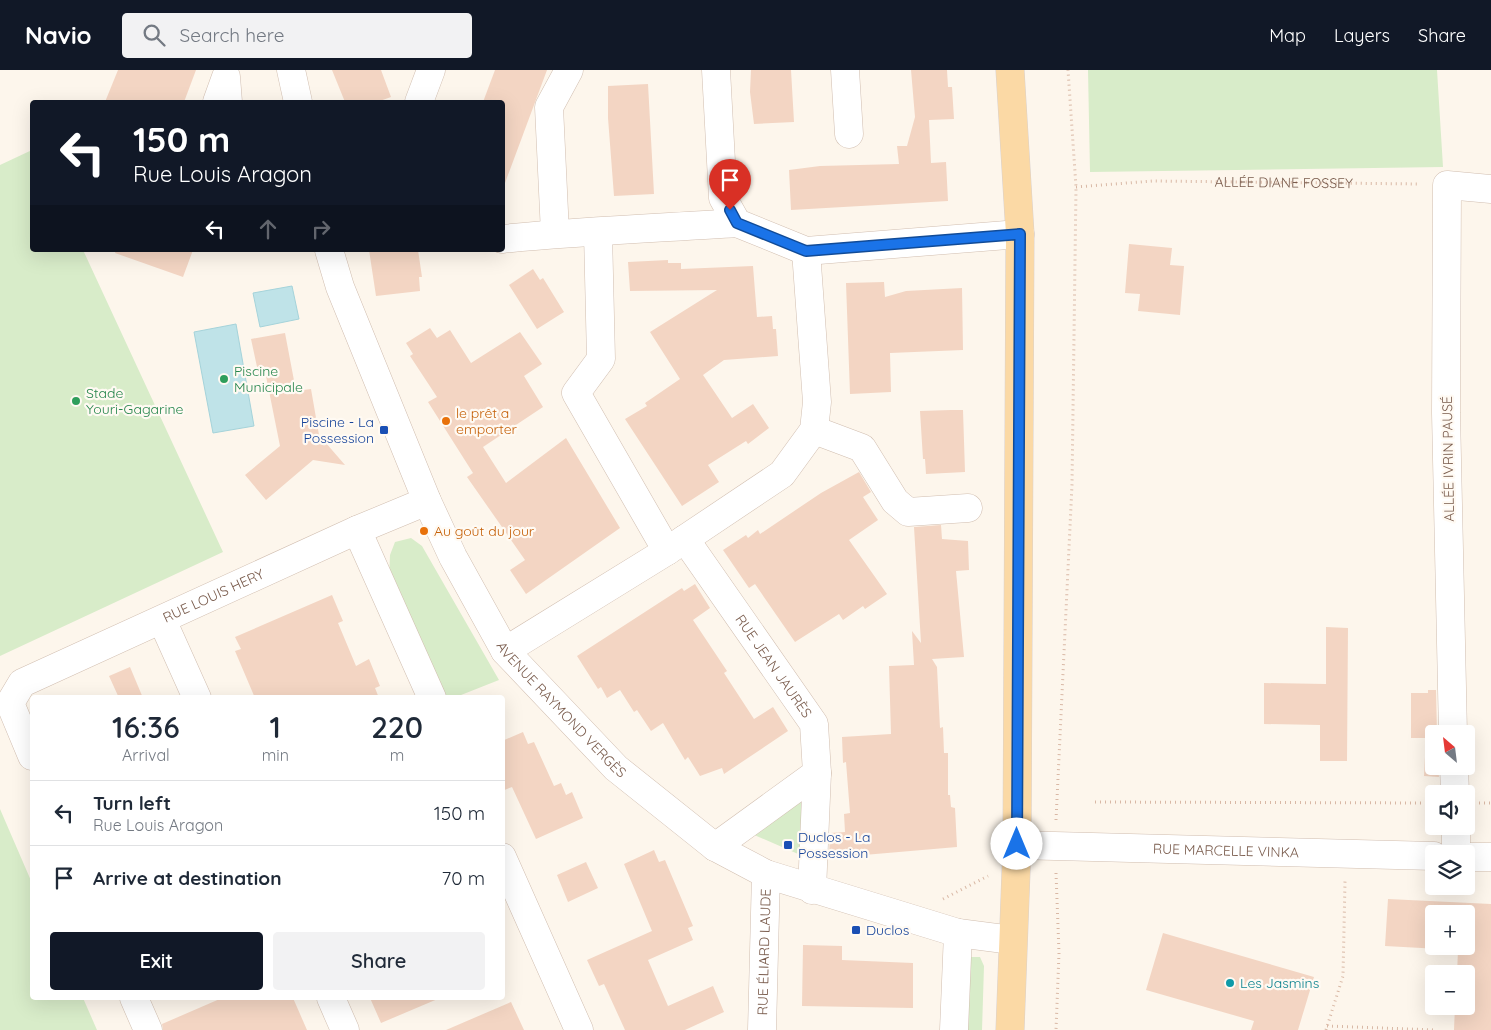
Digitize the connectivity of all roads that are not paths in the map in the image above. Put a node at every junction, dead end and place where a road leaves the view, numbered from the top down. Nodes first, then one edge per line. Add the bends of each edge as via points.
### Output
1 (291, 70) edge
2 (431, 70) edge
3 (569, 70) edge
4 (716, 70) edge
5 (845, 70) edge
6 (1010, 70) edge
7 (218, 100) edge
8 (228, 100) edge
9 (298, 100) edge
10 (420, 100) edge
11 (849, 134) dead end
12 (1491, 189) edge
13 (737, 223) junction
14 (555, 233) junction
15 (598, 233) junction
16 (1020, 234) junction
17 (505, 238) edge
18 (806, 251) junction
19 (330, 252) edge
20 (814, 430) junction
21 (427, 501) junction
22 (968, 508) dead end
23 (357, 530) junction
24 (676, 545) junction
25 (162, 620) junction
26 (505, 651) junction
27 (196, 695) edge
28 (431, 695) edge
29 (1454, 725) edge
30 (30, 751) edge
31 (817, 774) junction
32 (1017, 844) junction
33 (715, 847) junction
34 (1425, 856) edge
35 (1475, 857) edge
36 (1491, 857) edge
37 (505, 864) edge
38 (766, 874) junction
39 (812, 890) junction
40 (958, 933) junction
41 (1012, 940) junction
42 (135, 1000) edge
43 (332, 1000) edge
44 (148, 1030) edge
45 (345, 1030) edge
46 (579, 1030) edge
47 (762, 1030) edge
48 (954, 1030) edge
49 (1010, 1030) edge

1 - 9 street
2 - 10 street
3 - 14 street via 549,107
4 - 13 street via 723,198
5 - 11 street
6 - 16 main road
7 - 8 street via 226,77
12 - 29 street, ALLÉE IVRIN PAUSÉ via 1447,185 1446,413
13 - 15 street
13 - 18 street
14 - 15 street
14 - 17 street
15 - 24 street, RUE JEAN JAURÈS via 601,359 576,394
16 - 18 street
16 - 32 main road
18 - 20 street via 817,402
19 - 21 street, AVENUE RAYMOND VERGÈS via 340,287
20 - 22 street via 862,448 895,501 908,512
20 - 24 street via 782,474
21 - 23 street, RUE LOUIS HERY
21 - 26 street, AVENUE RAYMOND VERGÈS via 453,557
23 - 25 street, RUE LOUIS HERY
23 - 28 street
24 - 26 street
24 - 31 street, RUE JEAN JAURÈS via 814,724
25 - 27 street
25 - 30 street, RUE LOUIS HERY via 22,683 10,703
26 - 33 street, AVENUE RAYMOND VERGÈS via 616,768
31 - 33 street
31 - 39 street, RUE JEAN JAURÈS
32 - 34 street, RUE MARCELLE VINKA
32 - 41 main road
33 - 38 street, AVENUE RAYMOND VERGÈS
35 - 36 street
37 - 46 street
38 - 39 street, AVENUE RAYMOND VERGÈS
38 - 47 street, RUE ÉLIARD LAUDE
39 - 40 street, AVENUE RAYMOND VERGÈS
40 - 41 street, AVENUE RAYMOND VERGÈS
40 - 48 street
41 - 49 main road
42 - 44 street
43 - 45 street

